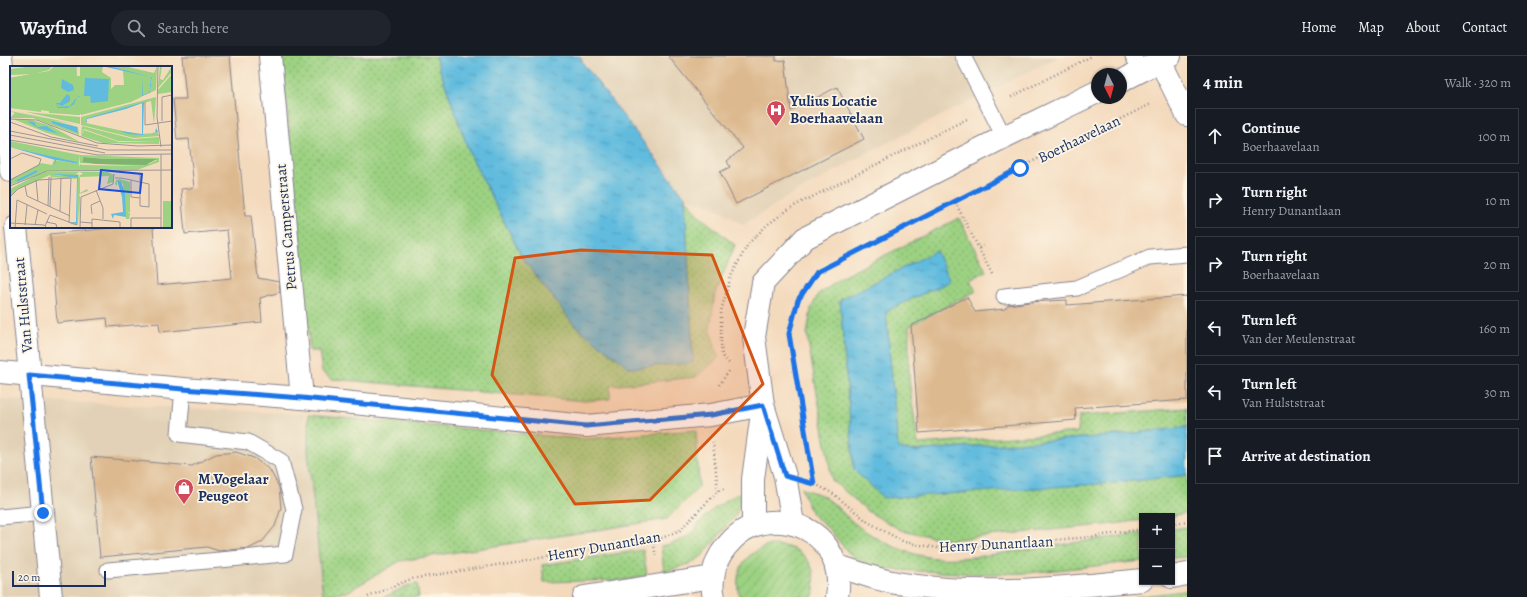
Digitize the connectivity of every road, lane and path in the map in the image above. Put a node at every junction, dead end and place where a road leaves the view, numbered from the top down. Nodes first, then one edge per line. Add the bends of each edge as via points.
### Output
1 (1, 56) edge
2 (270, 56) edge
3 (963, 56) edge
4 (1165, 59) edge
5 (1137, 64) edge
6 (1127, 75) edge
7 (1176, 92) junction
8 (1091, 95) edge
9 (1187, 115) edge
10 (1004, 138) junction
11 (10, 160) edge
12 (955, 202) junction
13 (16, 228) edge
14 (984, 246) dead end
15 (979, 248) junction
16 (1187, 254) edge
17 (1004, 296) joint
18 (754, 337) junction
19 (0, 372) edge
20 (29, 375) junction
21 (183, 389) junction
22 (302, 398) junction
23 (763, 405) junction
24 (711, 415) junction
25 (809, 458) dead end
26 (813, 478) dead end
27 (753, 479) junction
28 (718, 492) junction
29 (43, 513) junction
30 (0, 517) edge
31 (1187, 522) edge
32 (793, 523) junction
33 (1175, 524) edge
34 (753, 525) junction
35 (1139, 529) edge
36 (836, 566) junction
37 (108, 570) dead end
38 (1187, 574) edge
39 (1175, 576) edge
40 (1139, 580) edge
41 (714, 587) edge
42 (962, 591) junction
43 (51, 597) edge
44 (368, 597) edge
45 (584, 597) edge
46 (837, 597) edge
47 (937, 597) edge

1 - 11 street
2 - 22 street, Petrus Camperstraat
3 - 10 lane
4 - 5 street
4 - 7 street
5 - 6 street
7 - 9 street
7 - 12 path, Boerhaavelaan
8 - 10 street
10 - 18 street via 805,238 762,283
12 - 15 path
12 - 25 path, Boerhaavelaan via 817,272 798,300 789,334
13 - 20 street, Van Hulststraat
14 - 15 path
15 - 17 path
16 - 17 lane via 1150,257 1077,288
18 - 23 street
18 - 24 path via 712,395
19 - 20 street
20 - 21 street
20 - 29 street, Van Hulststraat
21 - 22 street
21 - 37 lane via 179,434 248,442 281,461 294,509 285,554
22 - 24 street via 586,426
23 - 24 street
23 - 27 street
23 - 32 street via 785,476
24 - 28 path
26 - 35 path, Henry Dunantlaan via 814,484 832,492 868,522 904,542 944,550 1083,538
27 - 28 path, Henry Dunantlaan
27 - 34 street
28 - 44 path, Henry Dunantlaan via 680,530 662,538 411,579
29 - 30 lane
29 - 43 street, Van Hulststraat
31 - 33 path
32 - 34 street via 772,521
32 - 36 street via 812,532 827,547
34 - 41 street via 738,533 717,560
36 - 42 street via 896,583
36 - 46 street via 839,581
38 - 39 street
40 - 42 street via 1041,590
41 - 45 street
42 - 47 street

